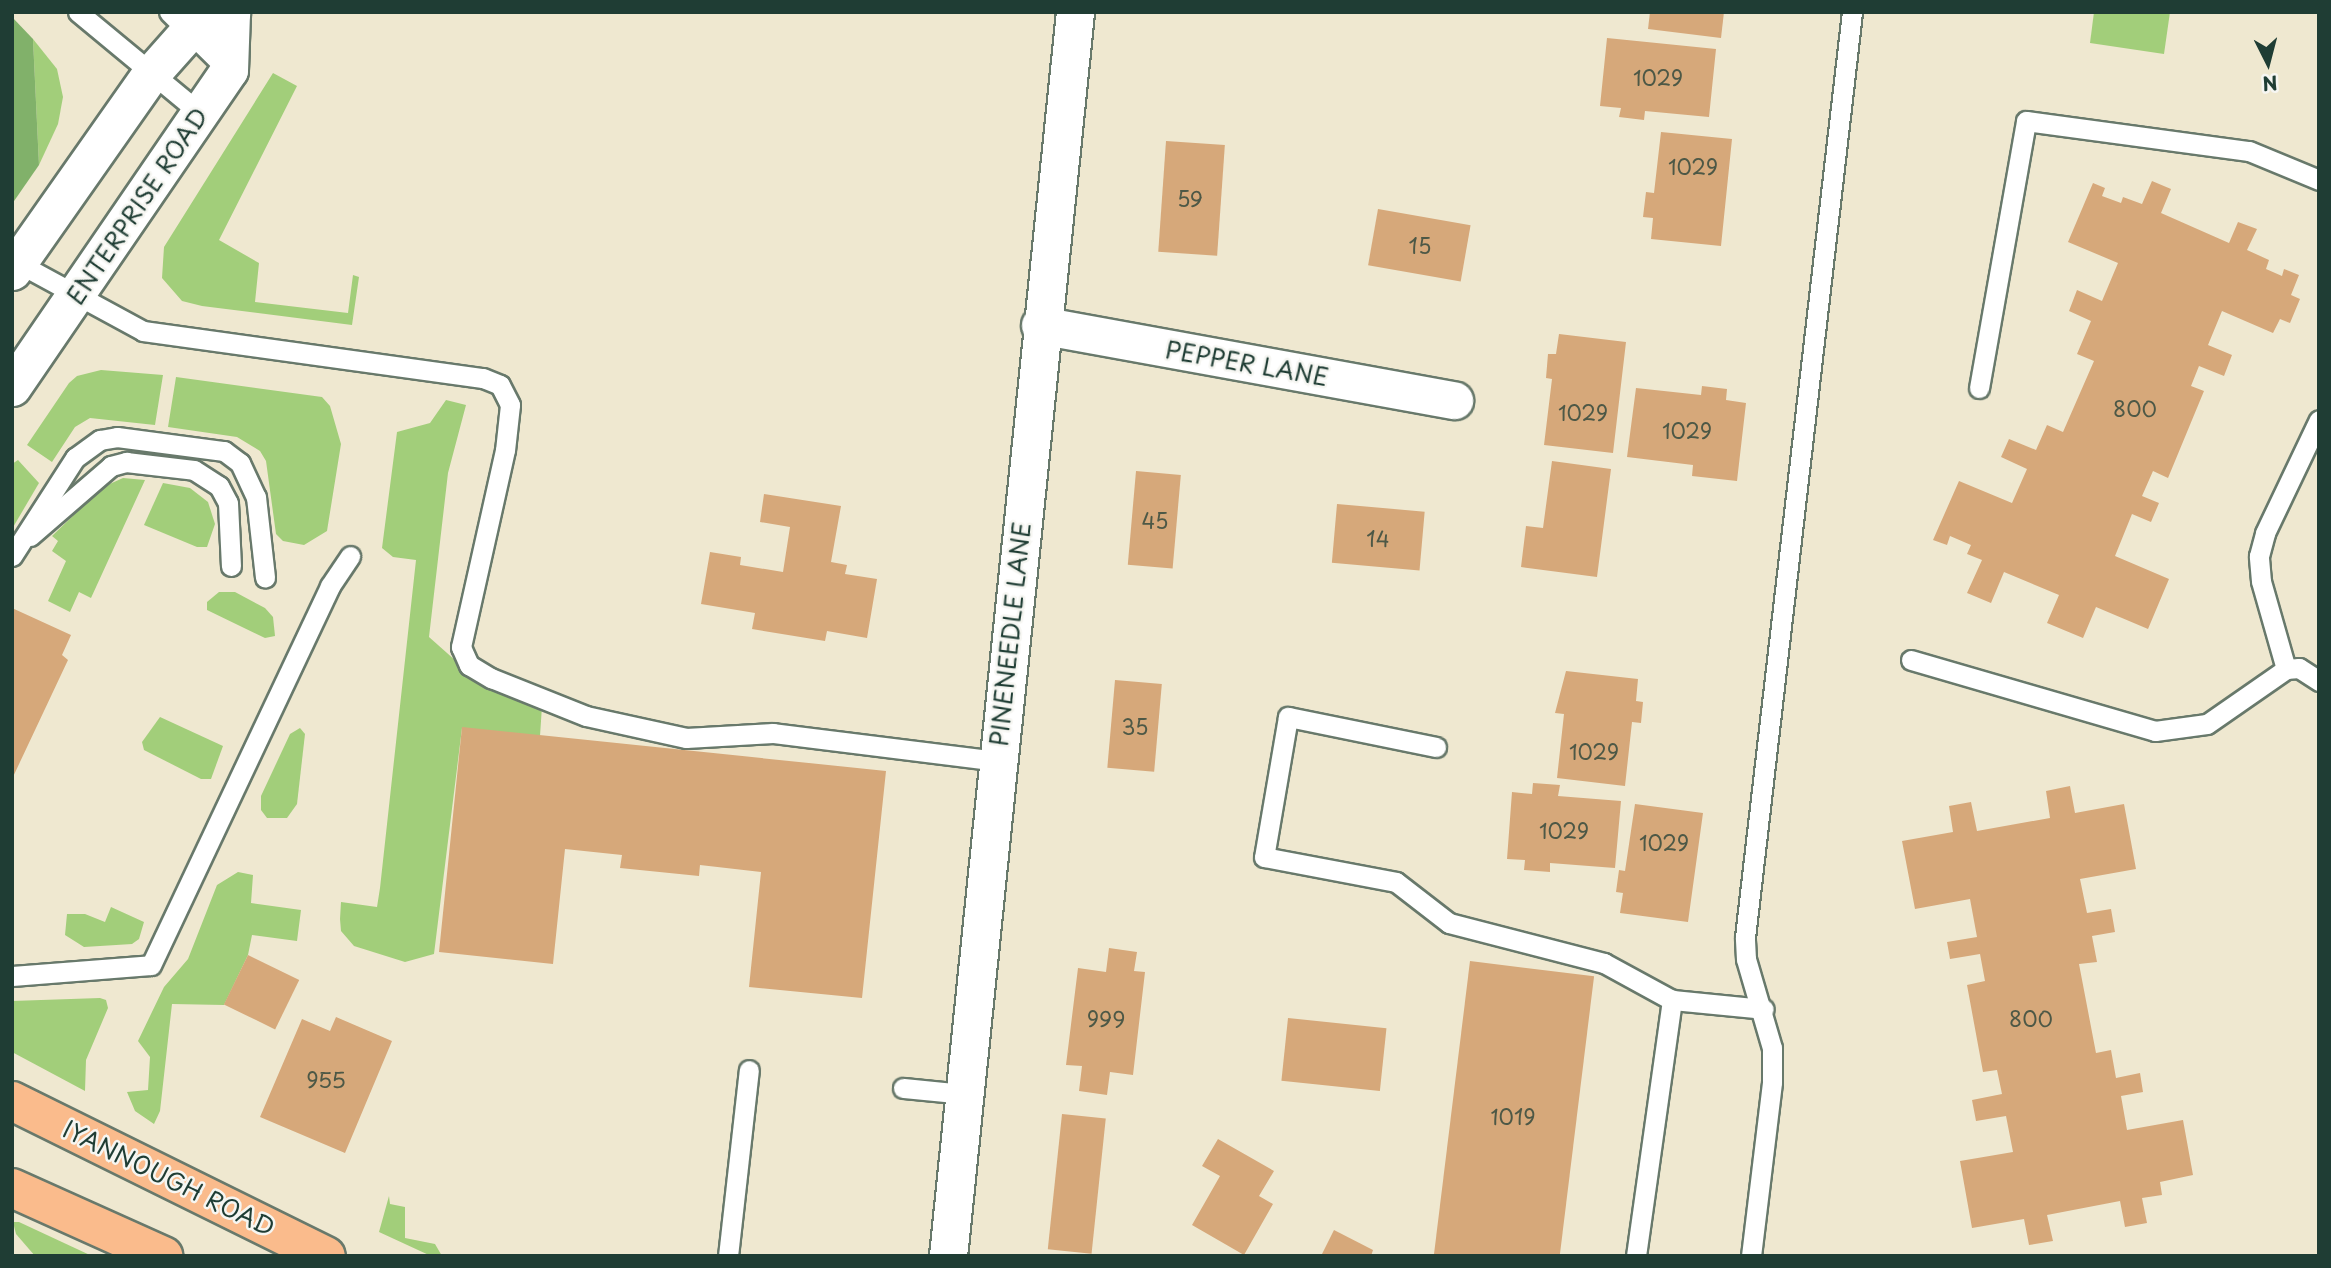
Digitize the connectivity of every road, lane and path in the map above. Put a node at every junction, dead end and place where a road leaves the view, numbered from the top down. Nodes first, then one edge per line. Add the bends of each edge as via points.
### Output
1 (78, 12) edge
2 (1075, 12) edge
3 (1852, 12) edge
4 (231, 13) edge
5 (179, 21) edge
6 (229, 71) junction
7 (150, 75) junction
8 (200, 112) junction
9 (2319, 180) edge
10 (15, 267) edge
11 (78, 296) junction
12 (1040, 326) junction
13 (12, 387) edge
14 (1979, 387) dead end
15 (1454, 400) dead end
16 (2319, 420) edge
17 (17, 550) edge
18 (350, 556) dead end
19 (231, 566) dead end
20 (265, 577) dead end
21 (1911, 660) dead end
22 (2286, 669) junction
23 (2319, 681) edge
24 (1436, 747) dead end
25 (997, 761) junction
26 (12, 976) edge
27 (1672, 1000) junction
28 (1764, 1009) junction
29 (749, 1070) dead end
30 (903, 1088) dead end
31 (964, 1094) junction
32 (12, 1101) edge
33 (12, 1188) edge
34 (163, 1256) edge
35 (326, 1256) edge
36 (728, 1256) edge
37 (948, 1256) edge
38 (1636, 1256) edge
39 (1751, 1256) edge

1 - 7 lane
2 - 12 street, PINENEEDLE LANE
3 - 28 lane via 1745,937 1746,959
4 - 5 street
4 - 6 street
5 - 6 lane
5 - 7 street
6 - 8 street, ENTERPRISE ROAD
7 - 8 lane
7 - 10 street
8 - 11 street, ENTERPRISE ROAD
9 - 14 lane via 2249,151 2026,121
10 - 11 lane
11 - 13 street, ENTERPRISE ROAD
11 - 25 lane via 143,331 483,378 500,385 510,405 505,450 461,647 469,665 491,678 586,716 686,738 773,733
12 - 15 street, PEPPER LANE
12 - 25 street, PINENEEDLE LANE
16 - 22 lane via 2264,533 2259,556 2261,581
17 - 19 lane via 103,472 126,461 194,470 219,486 231,522
17 - 20 lane via 52,487 85,447 117,438 224,451 240,463 256,496
18 - 26 lane via 330,586 151,965
21 - 22 lane via 2155,731 2207,724
22 - 23 lane via 2299,668
24 - 27 lane via 1288,717 1264,857 1396,882 1449,923 1604,962
25 - 31 street, PINENEEDLE LANE
27 - 28 lane
27 - 38 lane
28 - 39 lane via 1773,1082
29 - 36 lane
30 - 31 lane
31 - 37 street, PINENEEDLE LANE
32 - 35 main road, IYANNOUGH ROAD
33 - 34 main road

